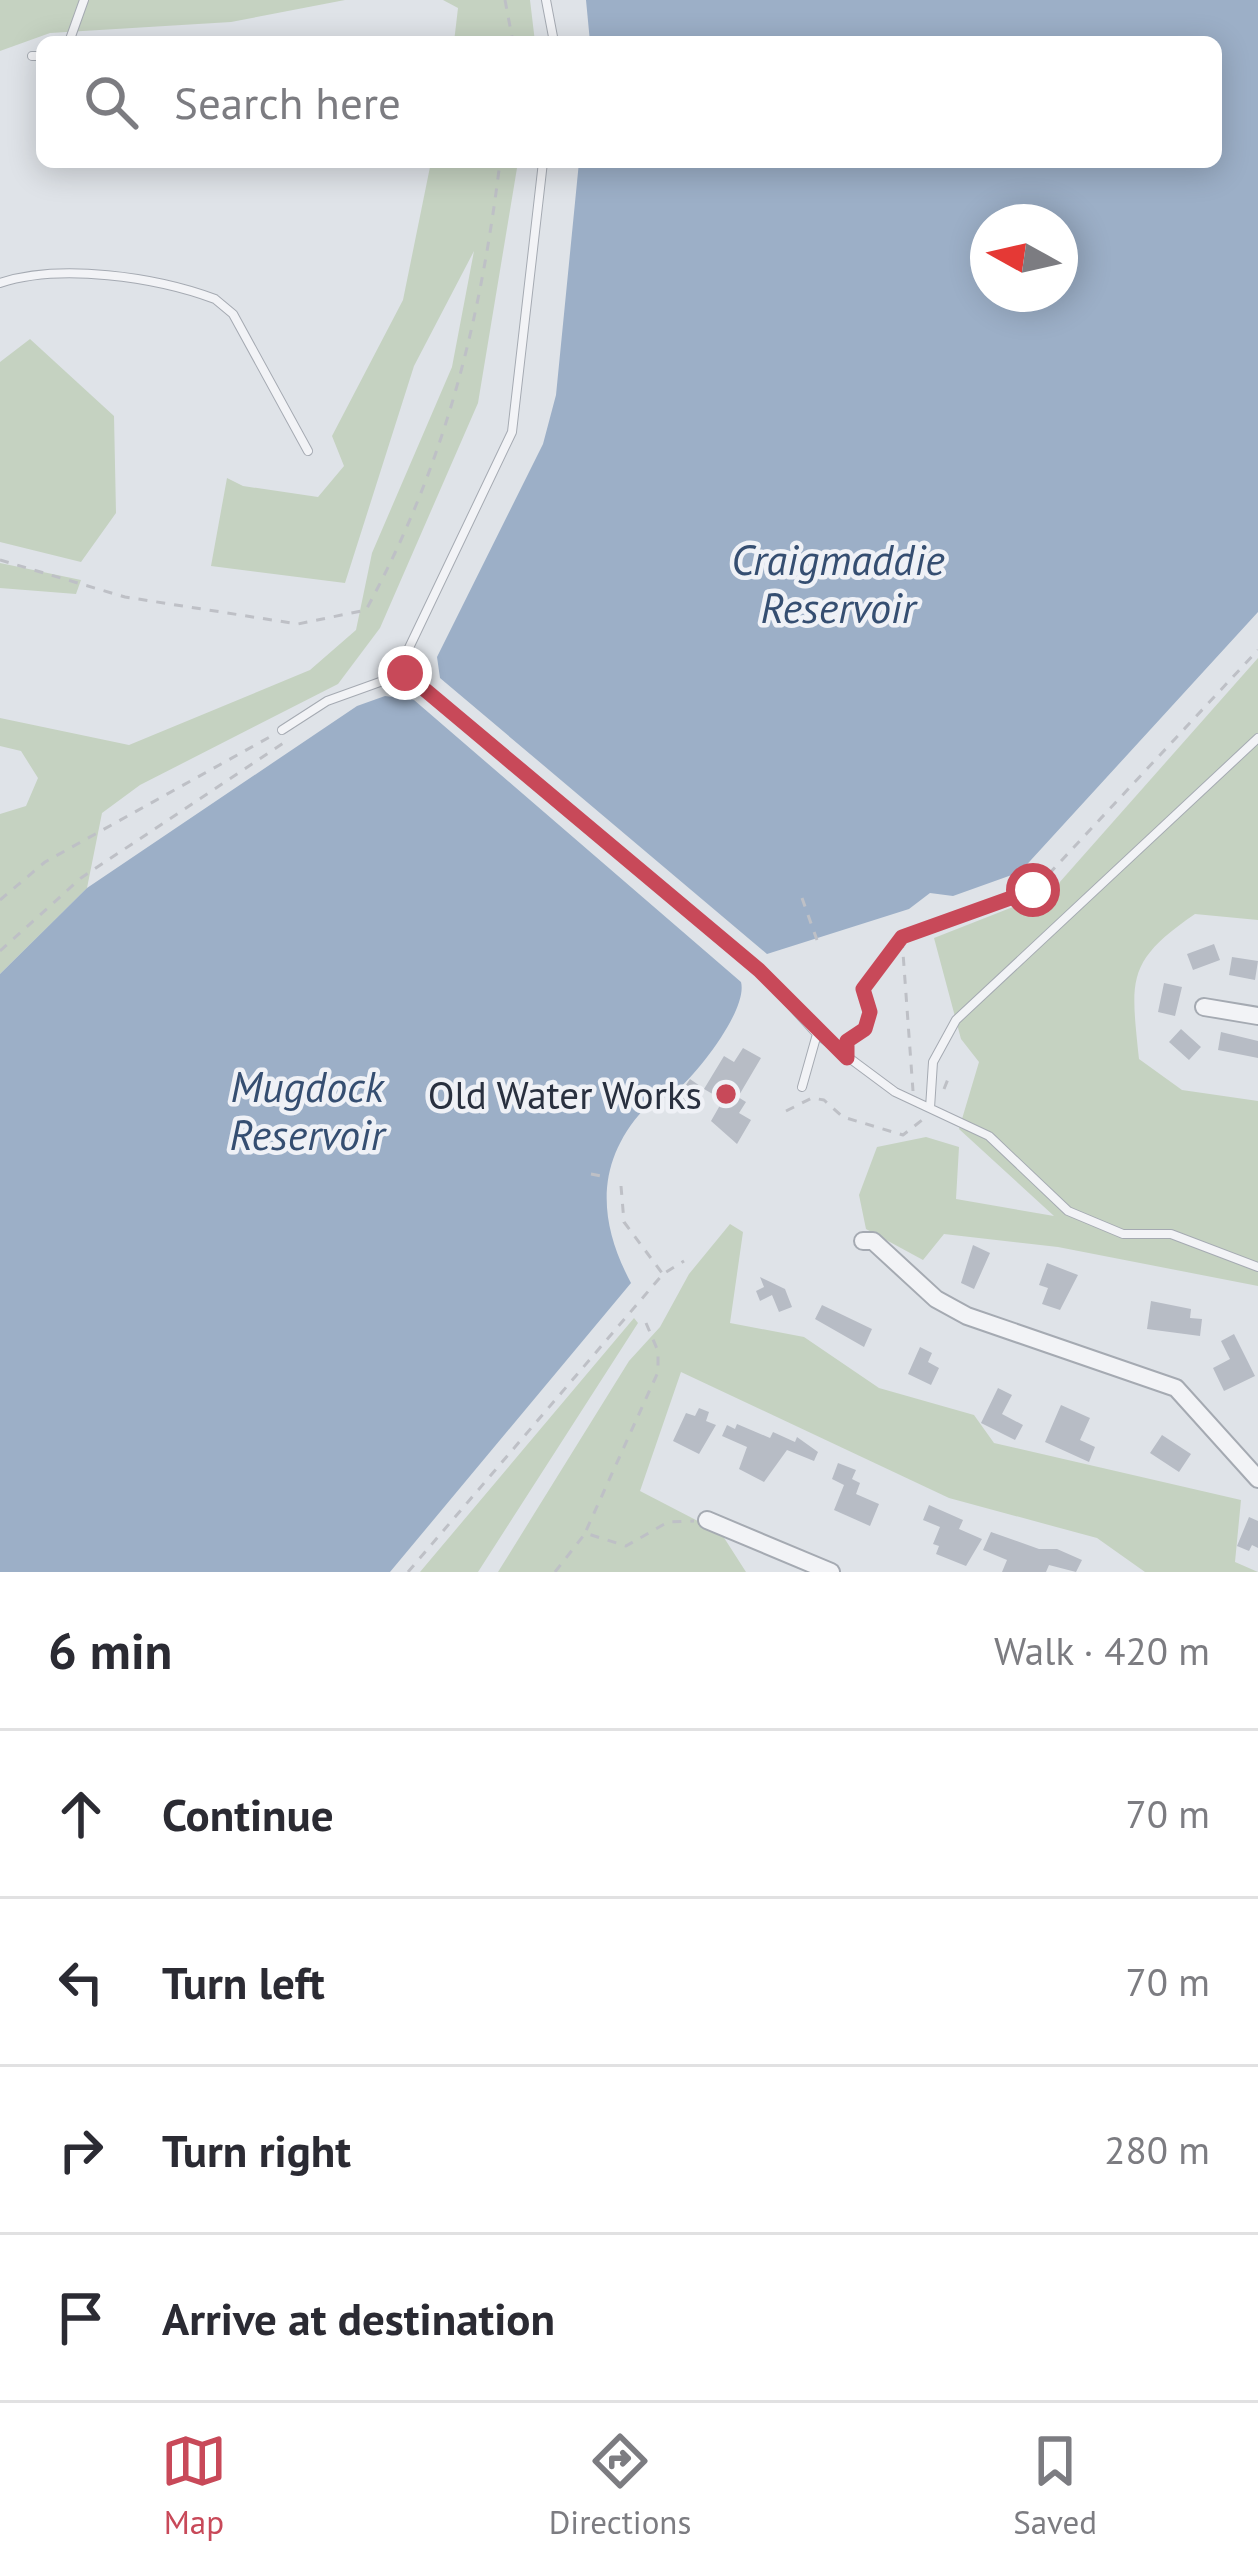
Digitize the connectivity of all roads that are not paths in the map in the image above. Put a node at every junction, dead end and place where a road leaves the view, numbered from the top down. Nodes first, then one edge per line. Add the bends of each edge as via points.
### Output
1 (84, 0) edge
2 (547, 0) edge
3 (71, 36) edge
4 (553, 36) edge
5 (542, 168) edge
6 (0, 283) edge
7 (308, 451) dead end
8 (405, 673) junction
9 (282, 730) road end
10 (1258, 738) edge
11 (1204, 1007) dead end
12 (1258, 1016) edge
13 (817, 1034) junction
14 (802, 1087) dead end
15 (929, 1108) junction
16 (862, 1241) dead end
17 (1258, 1267) edge
18 (1258, 1479) edge
19 (707, 1520) road end
20 (831, 1572) edge

1 - 3 lane
2 - 4 lane
5 - 8 lane via 512,432 407,652
6 - 7 lane via 72,272 215,299 232,314
8 - 9 lane via 328,701
8 - 13 lane via 759,970
10 - 15 lane via 956,1020 933,1062
11 - 12 street
13 - 14 lane
13 - 15 lane
15 - 17 lane via 988,1136 1068,1210 1123,1234 1171,1234
16 - 18 street via 873,1240 967,1316 1176,1388
19 - 20 street

